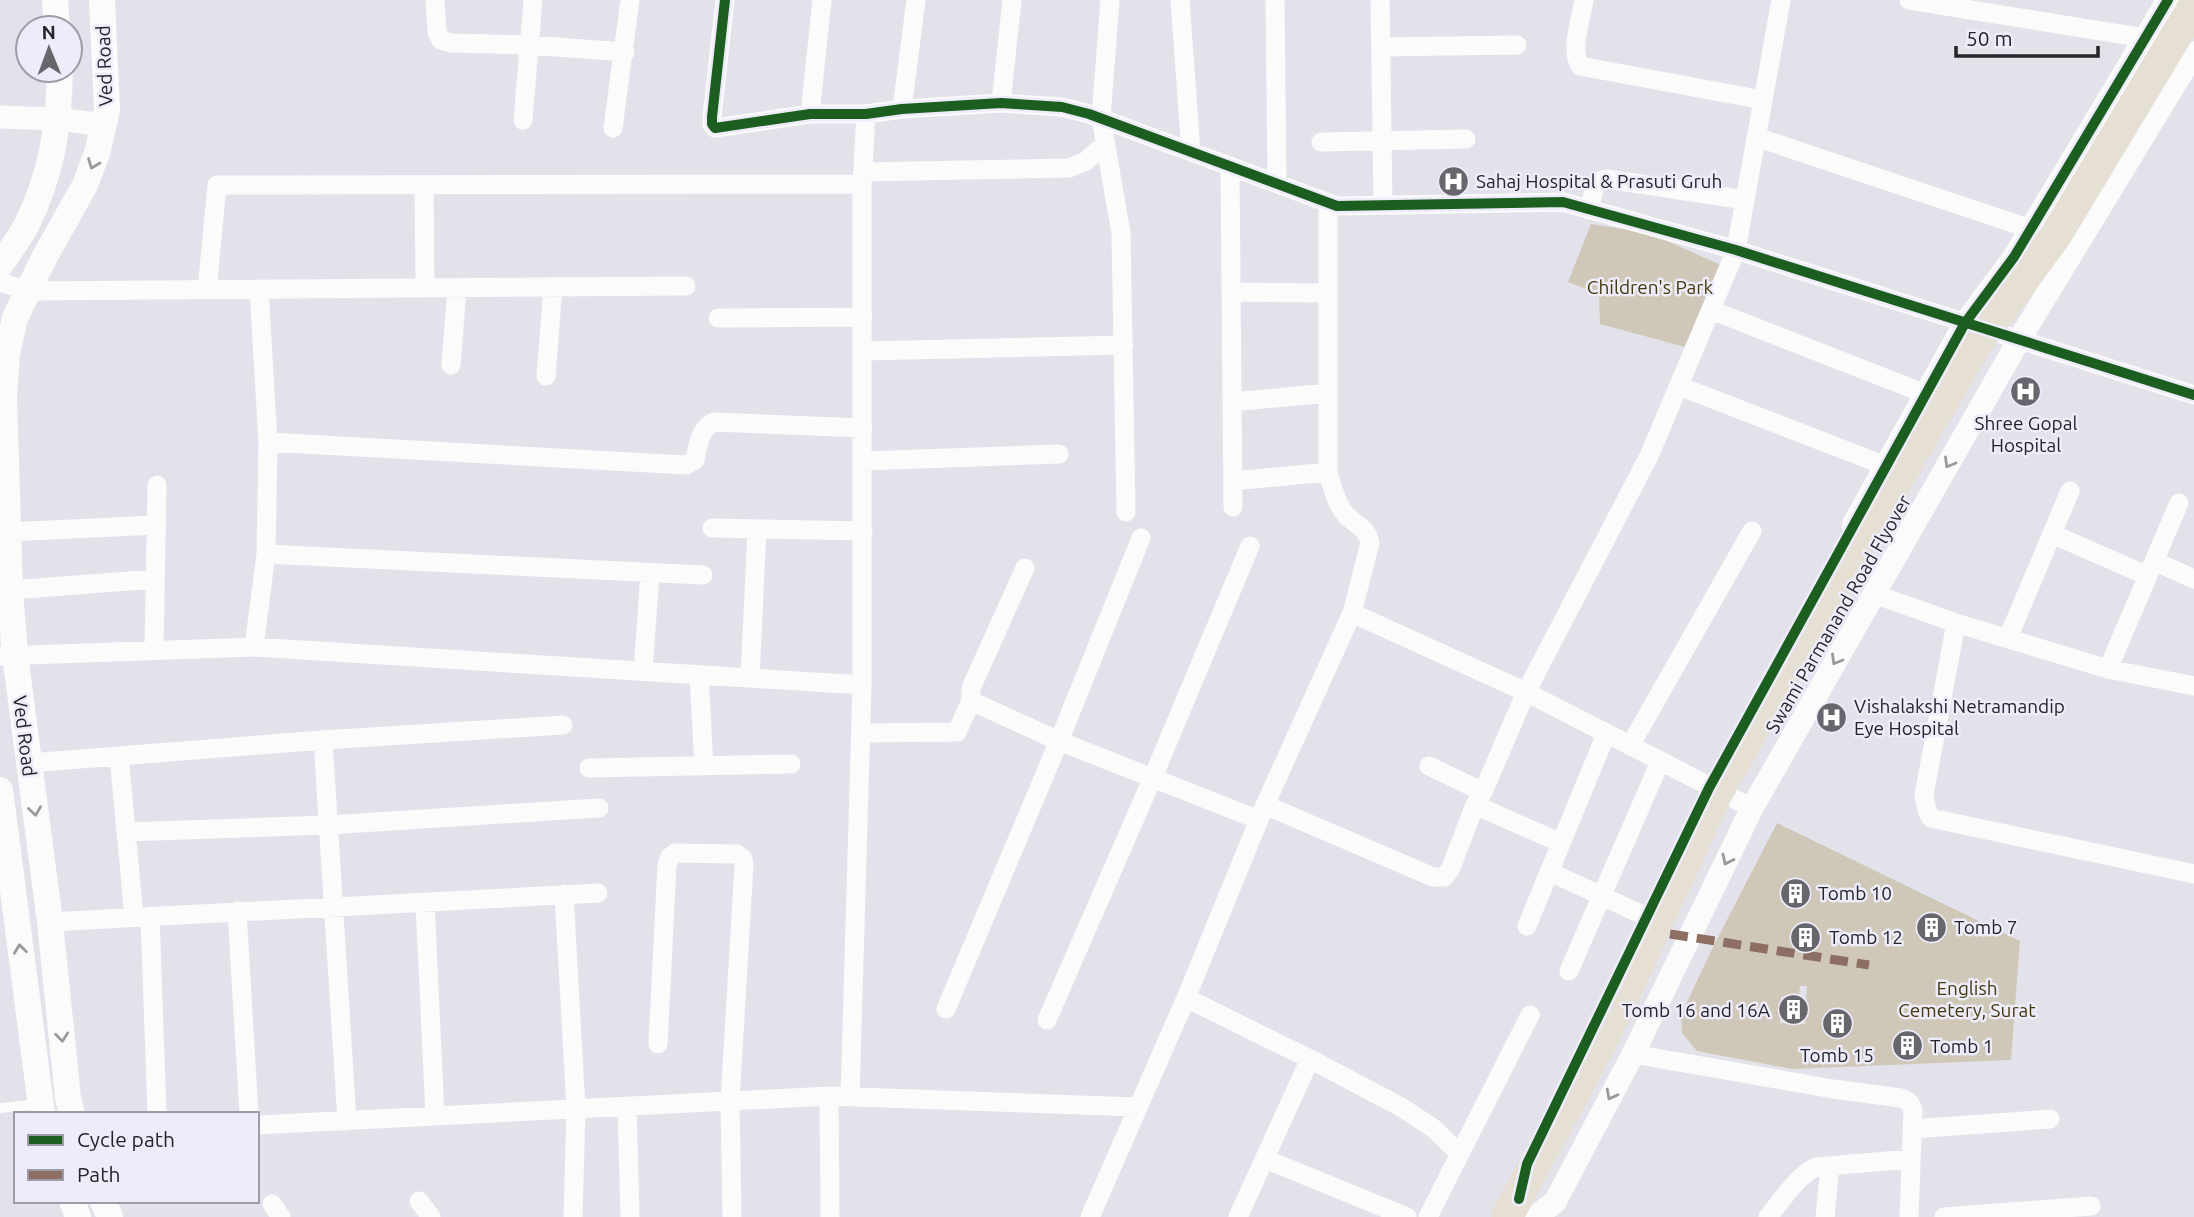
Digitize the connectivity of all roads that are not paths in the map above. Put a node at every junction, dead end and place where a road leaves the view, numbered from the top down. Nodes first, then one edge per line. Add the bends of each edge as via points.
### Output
1 (102, 0) edge
2 (435, 0) edge
3 (533, 0) edge
4 (630, 0) edge
5 (725, 0) edge
6 (822, 0) edge
7 (916, 0) edge
8 (1012, 0) edge
9 (1110, 0) edge
10 (1180, 0) edge
11 (1275, 0) edge
12 (1380, 0) edge
13 (1584, 0) edge
14 (1909, 0) edge
15 (2168, 0) edge
16 (1774, 1) edge
17 (2194, 6) edge
18 (2145, 38) junction
19 (2194, 38) edge
20 (529, 45) junction
21 (1517, 45) dead end
22 (1381, 47) junction
23 (625, 52) junction
24 (2194, 54) edge
25 (59, 84) edge
26 (1763, 100) junction
27 (1000, 103) junction
28 (902, 109) junction
29 (810, 114) junction
30 (866, 114) junction
31 (0, 117) edge
32 (1101, 118) junction
33 (58, 119) junction
34 (523, 120) dead end
35 (104, 125) junction
36 (613, 128) dead end
37 (1756, 136) junction
38 (1466, 139) dead end
39 (1321, 142) dead end
40 (1382, 142) junction
41 (1106, 146) junction
42 (1191, 152) junction
43 (1230, 166) junction
44 (862, 178) junction
45 (1276, 183) junction
46 (424, 185) junction
47 (1745, 200) junction
48 (1328, 203) junction
49 (1383, 205) junction
50 (1589, 210) junction
51 (2031, 229) junction
52 (1736, 250) junction
53 (0, 265) edge
54 (0, 282) edge
55 (686, 286) dead end
56 (553, 287) junction
57 (425, 288) junction
58 (457, 288) junction
59 (259, 289) junction
60 (207, 290) junction
61 (29, 291) junction
62 (1231, 292) junction
63 (1328, 293) junction
64 (1711, 310) junction
65 (863, 317) junction
66 (718, 318) dead end
67 (1965, 323) junction
68 (2019, 340) junction
69 (1124, 345) junction
70 (863, 351) junction
71 (451, 365) dead end
72 (546, 376) dead end
73 (1679, 386) junction
74 (1328, 393) junction
75 (1926, 394) junction
76 (2194, 395) edge
77 (1232, 402) junction
78 (863, 428) junction
79 (268, 442) junction
80 (1059, 454) dead end
81 (863, 461) junction
82 (1886, 467) junction
83 (1328, 472) junction
84 (1233, 481) junction
85 (157, 485) dead end
86 (2070, 491) dead end
87 (2179, 503) dead end
88 (1233, 508) dead end
89 (1126, 513) dead end
90 (156, 525) junction
91 (712, 528) dead end
92 (757, 529) junction
93 (863, 531) junction
94 (1752, 531) dead end
95 (8, 532) junction
96 (2052, 534) junction
97 (1141, 538) dead end
98 (1250, 546) dead end
99 (266, 554) junction
100 (1025, 568) dead end
101 (2151, 568) junction
102 (650, 573) junction
103 (703, 575) dead end
104 (155, 579) junction
105 (2194, 579) edge
106 (10, 590) junction
107 (1874, 594) junction
108 (1352, 613) junction
109 (1956, 623) junction
110 (2008, 638) junction
111 (254, 647) junction
112 (154, 650) junction
113 (8, 655) edge
114 (2108, 669) junction
115 (643, 671) junction
116 (699, 675) junction
117 (750, 678) junction
118 (862, 685) junction
119 (2194, 686) edge
120 (1526, 692) junction
121 (971, 701) junction
122 (564, 725) dead end
123 (861, 733) junction
124 (1606, 734) junction
125 (323, 740) junction
126 (1059, 741) junction
127 (1630, 746) junction
128 (119, 756) junction
129 (1660, 762) junction
130 (29, 763) junction
131 (791, 764) dead end
132 (704, 766) junction
133 (1429, 766) dead end
134 (589, 768) dead end
135 (1153, 778) junction
136 (1709, 788) junction
137 (0, 790) edge
138 (1479, 799) junction
139 (598, 808) dead end
140 (1752, 808) junction
141 (1262, 813) junction
142 (328, 825) junction
143 (126, 832) junction
144 (1561, 843) junction
145 (1549, 872) junction
146 (2194, 874) edge
147 (598, 893) dead end
148 (564, 894) junction
149 (1602, 896) junction
150 (425, 902) junction
151 (333, 906) junction
152 (237, 911) junction
153 (1645, 916) junction
154 (142, 917) junction
155 (50, 922) junction
156 (1527, 926) dead end
157 (1569, 971) dead end
158 (1186, 998) junction
159 (946, 1009) dead end
160 (1530, 1015) dead end
161 (1047, 1020) dead end
162 (658, 1044) dead end
163 (1633, 1054) junction
164 (1310, 1059) junction
165 (829, 1096) junction
166 (850, 1097) junction
167 (730, 1101) junction
168 (627, 1106) junction
169 (1138, 1107) junction
170 (0, 1108) edge
171 (41, 1109) edge
172 (576, 1109) junction
173 (72, 1112) edge
174 (157, 1112) edge
175 (248, 1112) edge
176 (435, 1116) junction
177 (2050, 1119) dead end
178 (347, 1121) junction
179 (259, 1125) edge
180 (1912, 1129) junction
181 (1460, 1154) junction
182 (1265, 1159) junction
183 (1911, 1159) junction
184 (1830, 1166) junction
185 (1542, 1174) junction
186 (2091, 1206) dead end
187 (1523, 1212) edge
188 (573, 1217) edge
189 (630, 1217) edge
190 (732, 1217) edge
191 (830, 1217) edge
192 (1090, 1217) edge
193 (1238, 1217) edge
194 (1407, 1217) edge
195 (1428, 1217) edge
196 (1768, 1217) edge
197 (1825, 1217) edge
198 (1909, 1217) edge
199 (1944, 1217) edge

1 - 35 main road, Ved Road
2 - 20 street via 436,32 441,40
3 - 20 street
4 - 23 street
5 - 29 street via 712,124 723,128
6 - 29 street
7 - 28 street
8 - 27 street
9 - 32 street
10 - 42 street
11 - 45 street
12 - 22 street
13 - 26 street via 1576,49 1580,66
14 - 18 street
15 - 18 street
16 - 26 street
17 - 185 highway, Swami Parmanand Road Flyover via 2056,235 1976,344 1716,795
18 - 51 street
19 - 185 highway, Swami Parmanand Road Flyover via 2071,242 1988,352 1772,727 1618,1043
20 - 23 street
20 - 34 street
21 - 22 street
22 - 40 street
23 - 36 street
24 - 68 street
25 - 33 main road
26 - 37 street
27 - 28 street
27 - 32 street via 1062,107
28 - 30 street
29 - 30 street
30 - 44 street
31 - 33 street
32 - 41 street
32 - 42 street
33 - 35 street
33 - 53 main road via 43,187 26,226
35 -> 61 main road, Ved Road via 85,185
37 - 47 street
37 - 51 street
38 - 40 street
39 - 40 street
40 - 49 street
41 - 44 street via 1086,162 1069,168
41 - 69 street via 1121,233
42 - 43 street
43 - 45 street
43 - 62 street
44 - 46 street
44 - 65 street
45 - 48 street
46 - 57 street
46 - 60 street via 218,185
47 - 50 street via 1606,179 1595,186
47 - 52 street
48 - 49 street
48 - 63 street
49 - 50 street via 1563,202
50 - 52 street
51 - 67 street
52 - 64 street
52 - 67 street
54 - 61 street
55 - 56 street
56 - 58 street
56 - 72 street
57 - 58 street
57 - 59 street
58 - 71 street
59 - 60 street
59 - 79 street
60 - 61 street
61 - 95 main road, Ved Road via 15,318 7,354
62 - 63 street
62 - 77 street
63 - 74 street
64 - 73 street
64 - 75 street
65 - 66 street
65 - 70 street
67 - 68 street
67 - 75 street
68 - 76 street
68 -> 107 street
69 - 70 street
69 - 89 street
70 - 78 street
73 - 82 street
73 - 120 street via 1649,456
74 - 77 street
74 - 83 street
75 - 82 street
77 - 84 street
78 - 79 street via 713,422 701,435 695,460 671,466
78 - 81 street
79 - 99 street
80 - 81 street
81 - 93 street
82 - 136 street
83 - 84 street
83 - 108 street via 1344,513 1368,534 1370,543
84 - 88 street
85 - 90 street
86 - 96 street
87 - 101 street
90 - 95 street
90 - 104 street
91 - 92 street
92 - 93 street
92 - 117 street
93 - 118 street
94 - 127 street
95 - 106 main road, Ved Road
96 - 101 street
96 - 110 street
97 - 126 street
98 - 135 street
99 - 102 street
99 - 111 street
100 - 121 street via 971,688
101 - 105 street
101 - 114 street
102 - 103 street
102 - 115 street
104 - 106 street
104 - 112 street
106 - 113 main road, Ved Road
107 - 109 street
107 -> 140 street
108 - 120 street
108 - 141 street
109 - 110 street
109 - 146 street via 1924,794 1931,818
110 - 114 street
111 - 112 street
111 - 115 street
112 - 113 street
113 - 130 main road, Ved Road
114 - 119 street
115 - 116 street
116 - 117 street
116 - 132 street
117 - 118 street
118 - 123 street
120 - 124 street
120 - 138 street
121 - 123 street via 957,732
121 - 126 street
122 - 125 street
123 - 166 street
124 - 127 street
124 - 144 street
125 - 128 street
125 - 142 street
126 - 135 street
126 - 159 street
127 - 129 street
128 - 130 street
128 - 143 street
129 - 136 street
129 - 149 street
130 -> 155 main road, Ved Road
131 - 132 street
132 - 134 street
133 - 138 street
135 - 141 street
135 - 161 street
136 - 140 street
136 - 153 street
171 -> 137 main road, Ved Road
138 - 141 street via 1444,877 1433,877
138 - 144 street
139 - 142 street
140 -> 163 street
141 - 158 street
142 - 143 street
142 - 151 street
143 - 154 street
144 - 145 street
145 - 149 street
145 - 156 street
147 - 148 street
148 - 150 street
148 - 172 street
149 - 153 street
149 - 157 street
150 - 151 street
150 - 176 street
151 - 152 street
151 - 178 street
152 - 154 street
152 - 175 street
153 - 187 street via 1527,1164
154 - 155 street
154 - 174 street
155 -> 173 main road, Ved Road
158 - 164 street
158 - 169 street
160 - 181 street
162 - 167 street via 670,857 675,853 737,854 744,865
163 - 180 street via 1901,1098 1913,1110
163 -> 187 street via 1555,1202
164 - 181 street via 1401,1107 1433,1128
164 - 182 street
165 - 166 street
165 - 167 street
165 - 191 street
166 - 169 street
167 - 168 street
167 - 190 street
168 - 172 street
168 - 189 street
169 - 192 street
170 - 171 lane
172 - 176 street
172 - 188 street
176 - 178 street
177 - 180 street
178 - 179 street
180 - 183 street
181 - 195 street
182 - 193 street
182 - 194 street
183 - 184 street
183 - 198 street
184 - 196 street via 1807,1172
184 - 197 street
185 - 187 highway, Swami Parmanand Road Flyover
186 - 199 street

